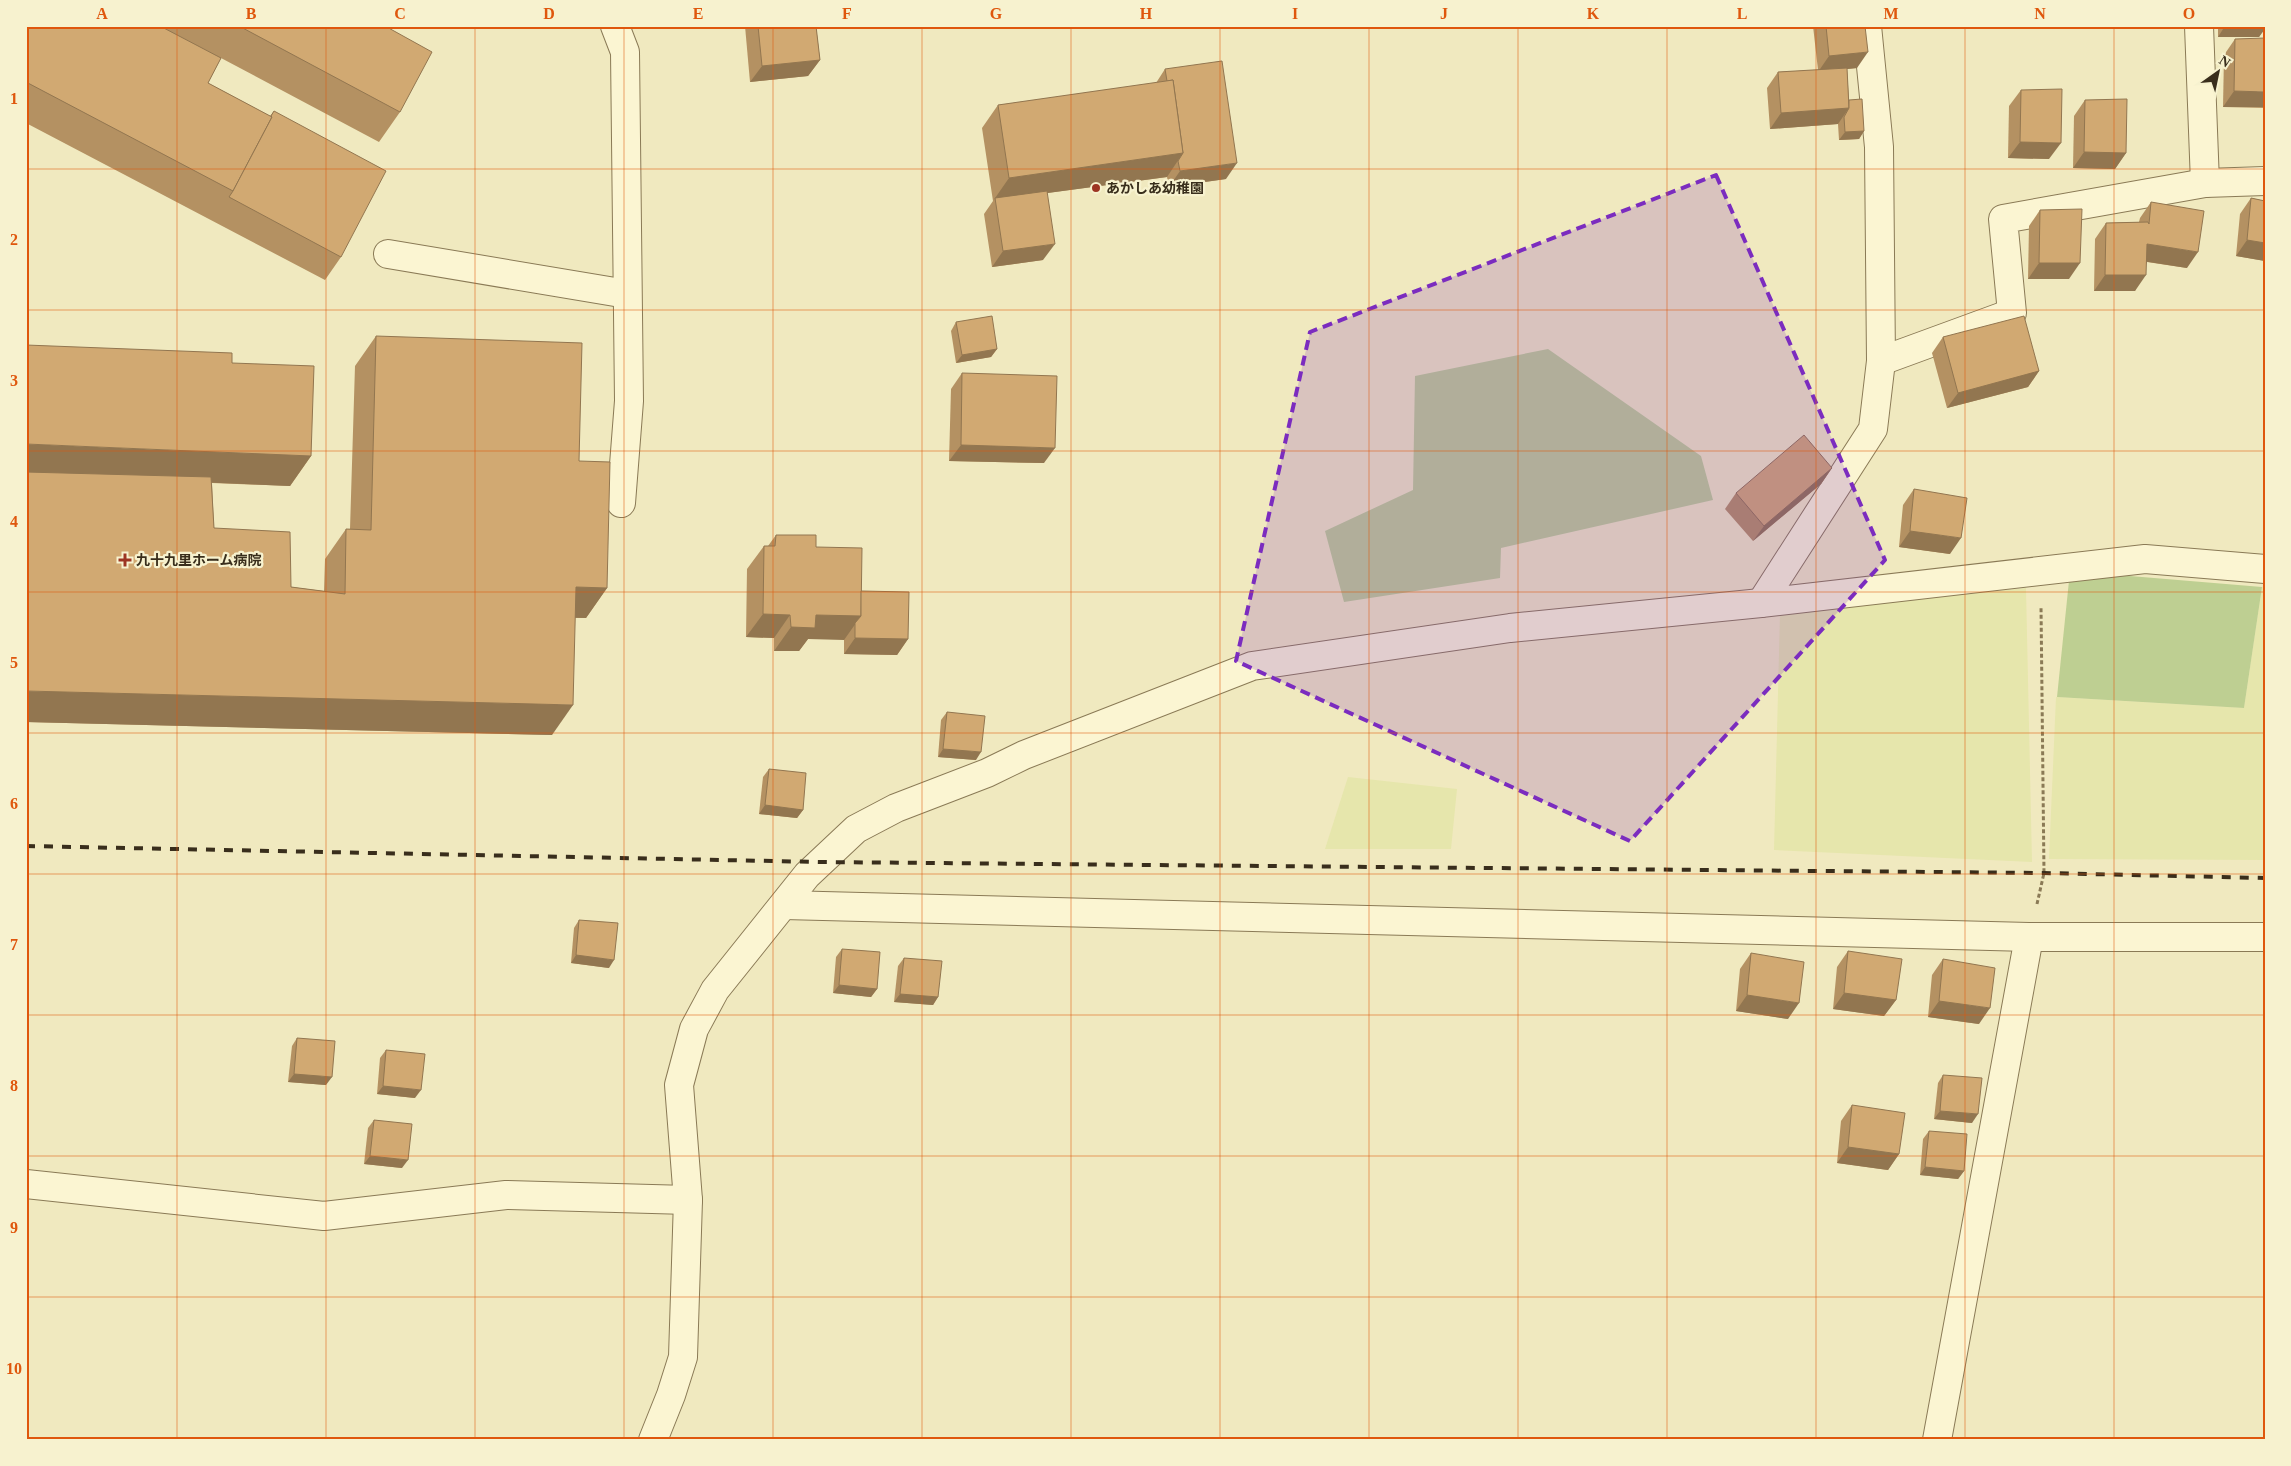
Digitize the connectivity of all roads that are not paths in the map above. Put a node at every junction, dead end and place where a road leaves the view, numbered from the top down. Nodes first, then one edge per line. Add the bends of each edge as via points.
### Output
1 (614, 26) edge
2 (1867, 26) edge
3 (2199, 26) edge
4 (2265, 181) edge
5 (2205, 183) junction
6 (388, 254) dead end
7 (627, 294) junction
8 (1882, 361) junction
9 (621, 503) dead end
10 (2265, 569) edge
11 (1761, 604) junction
12 (784, 905) junction
13 (2029, 937) junction
14 (2265, 937) edge
15 (26, 1184) edge
16 (688, 1200) junction
17 (653, 1440) edge
18 (1937, 1440) edge

1 - 7 street via 625,52
2 - 8 street via 1879,147
3 - 5 street
4 - 5 street
5 - 8 street via 2003,219 2012,313
6 - 7 street
7 - 9 street via 629,401
8 - 11 street via 1873,429
10 - 11 street via 2145,559
11 - 12 street via 1510,628 1252,666 1024,754 987,773 896,808 856,829 808,876
12 - 13 street
12 - 16 street via 715,990 694,1029 679,1085
13 - 14 street
13 - 18 street
15 - 16 street via 324,1216 506,1195
16 - 17 street via 683,1357

